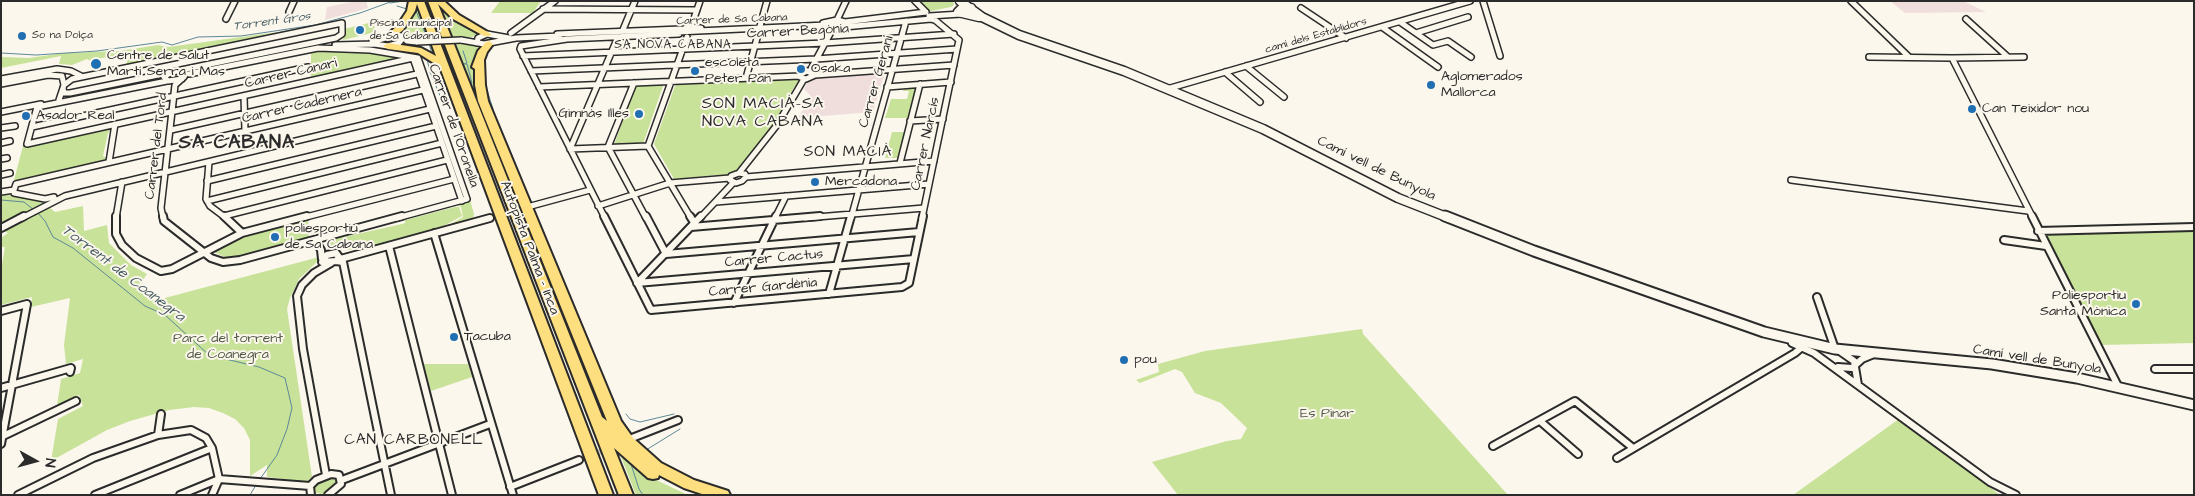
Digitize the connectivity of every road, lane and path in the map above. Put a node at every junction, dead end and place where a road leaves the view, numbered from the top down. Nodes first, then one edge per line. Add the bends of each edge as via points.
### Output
1 (235, 1) edge
2 (294, 1) edge
3 (413, 1) edge
4 (420, 1) edge
5 (432, 1) edge
6 (439, 1) edge
7 (555, 1) edge
8 (635, 1) edge
9 (700, 1) edge
10 (767, 1) edge
11 (846, 1) edge
12 (915, 1) edge
13 (1470, 1) edge
14 (1483, 1) edge
15 (1851, 1) edge
16 (1301, 8) dead end
17 (543, 9) junction
18 (964, 9) edge
19 (631, 10) junction
20 (697, 10) junction
21 (289, 12) dead end
22 (1468, 18) dead end
23 (226, 19) dead end
24 (1966, 19) dead end
25 (837, 20) junction
26 (906, 21) junction
27 (1400, 22) junction
28 (845, 24) junction
29 (824, 26) junction
30 (691, 27) junction
31 (1382, 27) junction
32 (760, 28) junction
33 (832, 30) junction
34 (697, 31) junction
35 (622, 32) junction
36 (680, 32) junction
37 (1416, 33) junction
38 (954, 34) junction
39 (687, 36) junction
40 (618, 37) junction
41 (403, 38) junction
42 (490, 38) junction
43 (516, 38) junction
44 (901, 38) junction
45 (1346, 38) junction
46 (461, 40) junction
47 (387, 42) junction
48 (417, 42) junction
49 (477, 43) junction
50 (825, 43) junction
51 (755, 46) junction
52 (682, 49) junction
53 (957, 49) junction
54 (210, 51) junction
55 (612, 52) junction
56 (897, 53) junction
57 (523, 56) junction
58 (1500, 56) dead end
59 (1472, 57) dead end
60 (1869, 57) dead end
61 (2024, 57) dead end
62 (413, 58) junction
63 (1909, 58) junction
64 (1952, 58) junction
65 (2008, 58) junction
66 (816, 59) junction
67 (480, 60) junction
68 (751, 62) junction
69 (677, 64) junction
70 (208, 65) junction
71 (444, 65) junction
72 (954, 65) junction
73 (1246, 66) junction
74 (308, 67) dead end
75 (1438, 67) dead end
76 (605, 68) junction
77 (181, 70) junction
78 (892, 70) junction
79 (531, 71) junction
80 (172, 72) junction
81 (810, 72) junction
82 (1225, 72) junction
83 (187, 74) junction
84 (417, 74) junction
85 (815, 75) junction
86 (88, 76) junction
87 (802, 77) junction
88 (746, 78) junction
89 (1, 79) edge
90 (166, 79) junction
91 (671, 81) junction
92 (951, 82) junction
93 (634, 83) junction
94 (1, 84) edge
95 (920, 84) junction
96 (175, 85) junction
97 (598, 85) junction
98 (887, 86) junction
99 (64, 87) junction
100 (539, 87) junction
101 (1167, 89) junction
102 (423, 90) junction
103 (174, 96) junction
104 (244, 96) junction
105 (1284, 97) dead end
106 (59, 100) junction
107 (1260, 102) dead end
108 (432, 108) junction
109 (1, 112) edge
110 (173, 112) junction
111 (244, 113) junction
112 (476, 113) junction
113 (942, 119) junction
114 (910, 122) junction
115 (115, 124) junction
116 (15, 126) dead end
117 (436, 126) junction
118 (32, 127) junction
119 (1, 128) edge
120 (171, 130) junction
121 (245, 131) junction
122 (10, 141) dead end
123 (1, 143) edge
124 (442, 143) junction
125 (648, 146) junction
126 (608, 148) junction
127 (168, 149) junction
128 (570, 149) junction
129 (448, 160) junction
130 (934, 161) junction
131 (109, 162) junction
132 (209, 162) junction
133 (900, 163) junction
134 (865, 166) junction
135 (165, 172) junction
136 (10, 173) dead end
137 (739, 173) junction
138 (1, 175) edge
139 (746, 177) junction
140 (454, 179) junction
141 (732, 180) junction
142 (1791, 180) dead end
143 (208, 181) junction
144 (122, 182) junction
145 (670, 183) junction
146 (929, 184) junction
147 (14, 190) junction
148 (590, 190) junction
149 (858, 190) junction
150 (1, 192) edge
151 (76, 193) junction
152 (634, 195) junction
153 (786, 196) junction
154 (207, 201) junction
155 (462, 201) junction
156 (716, 202) junction
157 (532, 206) tunnel mouth
158 (598, 206) junction
159 (924, 208) junction
160 (2028, 211) junction
161 (851, 214) junction
162 (224, 216) junction
163 (490, 218) tunnel mouth
164 (774, 220) junction
165 (693, 225) junction
166 (2194, 227) edge
167 (1, 228) edge
168 (919, 232) junction
169 (2038, 232) junction
170 (242, 233) junction
171 (434, 233) junction
172 (844, 239) junction
173 (315, 240) junction
174 (2004, 240) dead end
175 (389, 246) junction
176 (762, 246) junction
177 (2046, 246) junction
178 (321, 250) junction
179 (204, 252) junction
180 (666, 254) junction
181 (335, 258) junction
182 (914, 259) junction
183 (322, 260) junction
184 (837, 266) junction
185 (314, 273) junction
186 (749, 273) junction
187 (636, 284) junction
188 (907, 286) joint
189 (829, 294) junction
190 (1817, 297) dead end
191 (734, 303) junction
192 (1, 311) edge
193 (1764, 332) junction
194 (1802, 347) junction
195 (1835, 349) junction
196 (1874, 354) junction
197 (1830, 363) junction
198 (1854, 366) junction
199 (2155, 369) dead end
200 (2194, 369) edge
201 (70, 372) dead end
202 (13, 384) junction
203 (1858, 385) junction
204 (1, 388) edge
205 (2119, 388) junction
206 (76, 401) dead end
207 (2194, 405) edge
208 (593, 410) junction
209 (161, 414) dead end
210 (678, 420) dead end
211 (1540, 421) junction
212 (490, 424) junction
213 (158, 435) junction
214 (632, 438) dead end
215 (2, 439) edge
216 (439, 443) junction
217 (1493, 446) dead end
218 (212, 448) junction
219 (1634, 448) junction
220 (1578, 454) dead end
221 (1617, 458) dead end
222 (579, 460) tunnel mouth
223 (385, 463) junction
224 (326, 475) junction
225 (219, 479) junction
226 (342, 480) junction
227 (310, 486) junction
228 (510, 487) junction
229 (18, 495) edge
230 (95, 495) edge
231 (180, 495) edge
232 (212, 495) edge
233 (311, 495) edge
234 (328, 495) edge
235 (391, 495) edge
236 (452, 495) edge
237 (513, 495) edge
238 (606, 495) edge
239 (626, 495) edge
240 (698, 495) edge
241 (723, 495) edge
242 (2016, 495) edge

1 - 23 street
2 - 21 street
3 - 47 highway via 411,11
4 - 71 highway, Autopista Palma - Inca
5 - 112 highway, Autopista Palma - Inca
6 - 42 highway via 456,17
7 - 17 street
8 - 19 street
9 - 20 street
10 - 32 street
11 - 25 street
12 - 28 street via 926,12
13 - 27 street, camí dels Establidors
14 - 58 street
15 - 63 street
16 - 45 street
17 - 19 street
17 - 35 street via 511,33
18 - 28 street, Carrer de Sa Cabana via 949,14
18 - 101 street, Camí vell de Bunyola via 1020,35
19 - 20 street
19 - 35 street
20 - 30 street
22 - 37 street
24 - 65 street
25 - 28 street
25 - 29 street
26 - 28 street
26 - 38 street via 931,19
26 - 44 street, Carrer Gerani
27 - 31 street, camí dels Establidors
27 - 37 street
28 - 29 street, Carrer de Sa Cabana
28 - 33 street
29 - 32 street
29 - 33 street
29 - 34 street, Carrer de Sa Cabana
30 - 34 street
30 - 36 street
31 - 45 street, camí dels Establidors
31 - 75 street
32 - 34 street
32 - 51 street
33 - 50 street
34 - 36 street, Carrer de Sa Cabana
34 - 39 street
35 - 36 street
36 - 39 street
36 - 40 street
36 - 43 street, Carrer de Sa Cabana
37 - 59 street via 1433,45 1448,40
38 - 44 street, Carrer Begònia
38 - 53 street, Carrer Narcís via 959,40
39 - 52 street
40 - 55 street
40 - 57 street via 526,44 520,49
41 - 47 street
41 - 47 street via 399,35
41 - 48 street
42 - 43 street, Carrer de Sa Cabana
42 - 43 street, Carrer de Sa Cabana
42 - 46 street
42 - 49 street
42 - 49 street via 478,38
42 - 67 highway
44 - 50 street, Carrer Begònia
44 - 56 street, Carrer Gerani
45 - 73 street, camí dels Establidors
46 - 48 street, bridge
46 - 49 street
47 - 48 street
47 - 71 highway via 421,51
47 - 83 street via 314,46
50 - 51 street, Carrer Begònia
50 - 66 street
51 - 52 street, Carrer Begònia
51 - 68 street
52 - 55 street, Carrer Begònia
52 - 69 street
53 - 56 street
53 - 72 street, Carrer Narcís
54 - 70 street
54 - 70 street via 342,23 342,34 336,38
54 - 86 street
55 - 57 street, Carrer Begònia
55 - 76 street
56 - 66 street
56 - 78 street, Carrer Gerani
57 - 79 street
60 - 63 street
61 - 65 street
62 - 83 street via 381,51 318,48
62 - 84 street, Carrer de l'Oronella
62 - 104 street, Carrer Canari
62 - 108 street, Carrer de l'Oronella via 418,58
63 - 64 street
64 - 65 street
64 - 160 street
66 - 68 street
66 - 81 street
67 - 112 highway via 475,86
67 - 241 highway via 483,101 615,423 628,442 656,467 689,484
68 - 69 street
68 - 88 street
69 - 76 street
69 - 91 street
70 - 77 street
71 - 238 highway, Autopista Palma - Inca
72 - 78 street
72 - 92 street, Carrer Narcís
73 - 82 street, camí dels Establidors
73 - 105 street
74 - 103 street
76 - 79 street
76 - 97 street
77 - 80 street
77 - 83 street
78 - 85 street
78 - 98 street, Carrer Gerani
79 - 100 street
80 - 90 street
80 - 99 street via 70,93 64,93
81 - 85 street
81 - 87 street
82 - 101 street, camí dels Establidors
82 - 107 street
83 - 90 street
83 - 96 street, Carrer del Tord
84 - 102 street, Carrer de l'Oronella
84 - 111 street
85 - 87 street
86 - 89 street via 57,69
86 - 99 street via 72,79
87 - 88 street
87 - 137 street via 777,125
88 - 91 street
90 - 96 street, Carrer del Tord
90 - 106 street
90 - 118 street via 37,107
91 - 93 street
91 - 125 street
92 - 95 street
92 - 113 street, Carrer Narcís
93 - 97 street
93 - 126 street
94 - 99 street via 48,75 62,76
95 - 98 street
95 - 114 street
96 - 103 street, Carrer del Tord
97 - 100 street
97 - 128 street
98 - 134 street, Carrer Gerani
99 - 106 street
100 - 128 street
101 - 193 street, Camí vell de Bunyola via 1292,142 1398,198 1534,251
102 - 108 street, Carrer de l'Oronella
102 - 121 street, Carrer Cadernera
103 - 110 street, Carrer del Tord
103 - 118 street
104 - 110 street, Carrer Canari
104 - 111 street
106 - 109 street
108 - 117 street, Carrer de l'Oronella
108 - 132 street
108 - 155 street, Carrer de l'Oronella via 467,199
110 - 115 street, Carrer Canari
110 - 120 street, Carrer del Tord
111 - 120 street
111 - 121 street
112 - 208 highway, Autopista Palma - Inca
113 - 114 street
113 - 130 street, Carrer Narcís
114 - 133 street
115 - 118 street, Carrer Canari via 27,144
115 - 131 street
116 - 119 street
117 - 124 street, Carrer de l'Oronella
117 - 143 street
120 - 127 street, Carrer del Tord
121 - 127 street, Carrer Cadernera
122 - 123 street
124 - 129 street, Carrer de l'Oronella
124 - 154 street
125 - 126 street
125 - 145 street
126 - 128 street
126 - 152 street
127 - 131 street, Carrer Cadernera
127 - 135 street, Carrer del Tord
128 - 148 street
129 - 140 street, Carrer de l'Oronella
129 - 162 street
130 - 133 street
130 - 146 street, Carrer Narcís
131 - 147 street, Carrer Cadernera via 16,184
132 - 135 street
132 - 143 street
133 - 134 street
134 - 139 street
134 - 149 street, Carrer Gerani
135 - 144 street
135 - 179 street, Carrer del Tord via 161,208 164,221
136 - 138 street
137 - 139 street
137 - 141 street
139 - 141 street via 742,181
140 - 155 street, Carrer de l'Oronella
140 - 170 street
141 - 145 street
141 - 156 street
142 - 160 street
143 - 154 street
144 - 151 street
144 - 179 street via 116,234 136,258 161,271 172,269
145 - 152 street
145 - 165 street
146 - 149 street
146 - 159 street, Carrer Narcís
147 - 150 street
147 - 151 street via 14,193 45,199
148 - 157 street
148 - 158 street
149 - 153 street
149 - 161 street, Carrer Gerani
151 - 167 street
152 - 158 street
152 - 180 street
153 - 156 street
153 - 164 street
154 - 162 street
155 - 173 street, Carrer del Tord
156 - 165 street
158 - 187 street
159 - 161 street
159 - 168 street, Carrer Narcís
160 - 169 street
161 - 164 street
161 - 172 street, Carrer Gerani
162 - 170 street
163 - 171 street
164 - 165 street
164 - 176 street
165 - 180 street
166 - 169 street
168 - 172 street
168 - 182 street, Carrer Narcís
169 - 177 street
170 - 179 street
171 - 175 street
171 - 212 street
172 - 176 street
172 - 184 street, Carrer Gerani
173 - 178 street
173 - 179 street, Carrer del Tord via 223,262
174 - 177 street
175 - 181 street
175 - 216 street
176 - 180 street
176 - 186 street
177 - 205 street
178 - 181 street
178 - 183 street
180 - 187 street
181 - 183 street
181 - 183 street
181 - 185 street
181 - 223 street via 343,262
182 - 184 street, Carrer Cactus
182 - 188 street, Carrer Narcís
183 - 185 street
184 - 186 street, Carrer Cactus
184 - 189 street, Carrer Gerani
185 - 224 street via 302,285 297,307
186 - 187 street, Carrer Cactus
186 - 191 street
187 - 191 street, Carrer Gardènia via 651,310
188 - 189 street, Carrer Gardènia
189 - 191 street, Carrer Gardènia
190 - 195 street
192 - 202 street via 27,304
193 - 194 street
193 - 195 street, Camí vell de Bunyola
194 - 197 street
194 - 219 street
195 - 196 street, Camí vell de Bunyola
195 - 197 street via 1826,354
195 - 198 street via 1852,358
196 - 198 street
196 - 205 street, Camí vell de Bunyola via 1992,364
197 - 198 street via 1845,369
197 - 203 street
198 - 203 street
199 - 200 street
201 - 202 street via 71,368
202 - 204 street
202 - 215 street
203 - 242 street via 1990,482
205 - 207 street, Camí vell de Bunyola
206 - 215 street
208 - 239 highway, Autopista Palma - Inca
208 - 240 highway via 621,447 641,465 665,481
209 - 213 street
210 - 214 street
211 - 217 street
211 - 219 street via 1575,401
211 - 220 street
212 - 216 street
212 - 228 street
213 - 218 street via 191,430 206,438
213 - 229 street via 93,458
216 - 223 street
216 - 236 street
218 - 225 street
218 - 230 street
219 - 221 street
222 - 228 street
223 - 226 street
223 - 235 street
224 - 226 street via 335,474
224 - 227 street
225 - 227 street
225 - 231 street
225 - 232 street
226 - 234 street via 339,488
227 - 233 street
228 - 237 street

